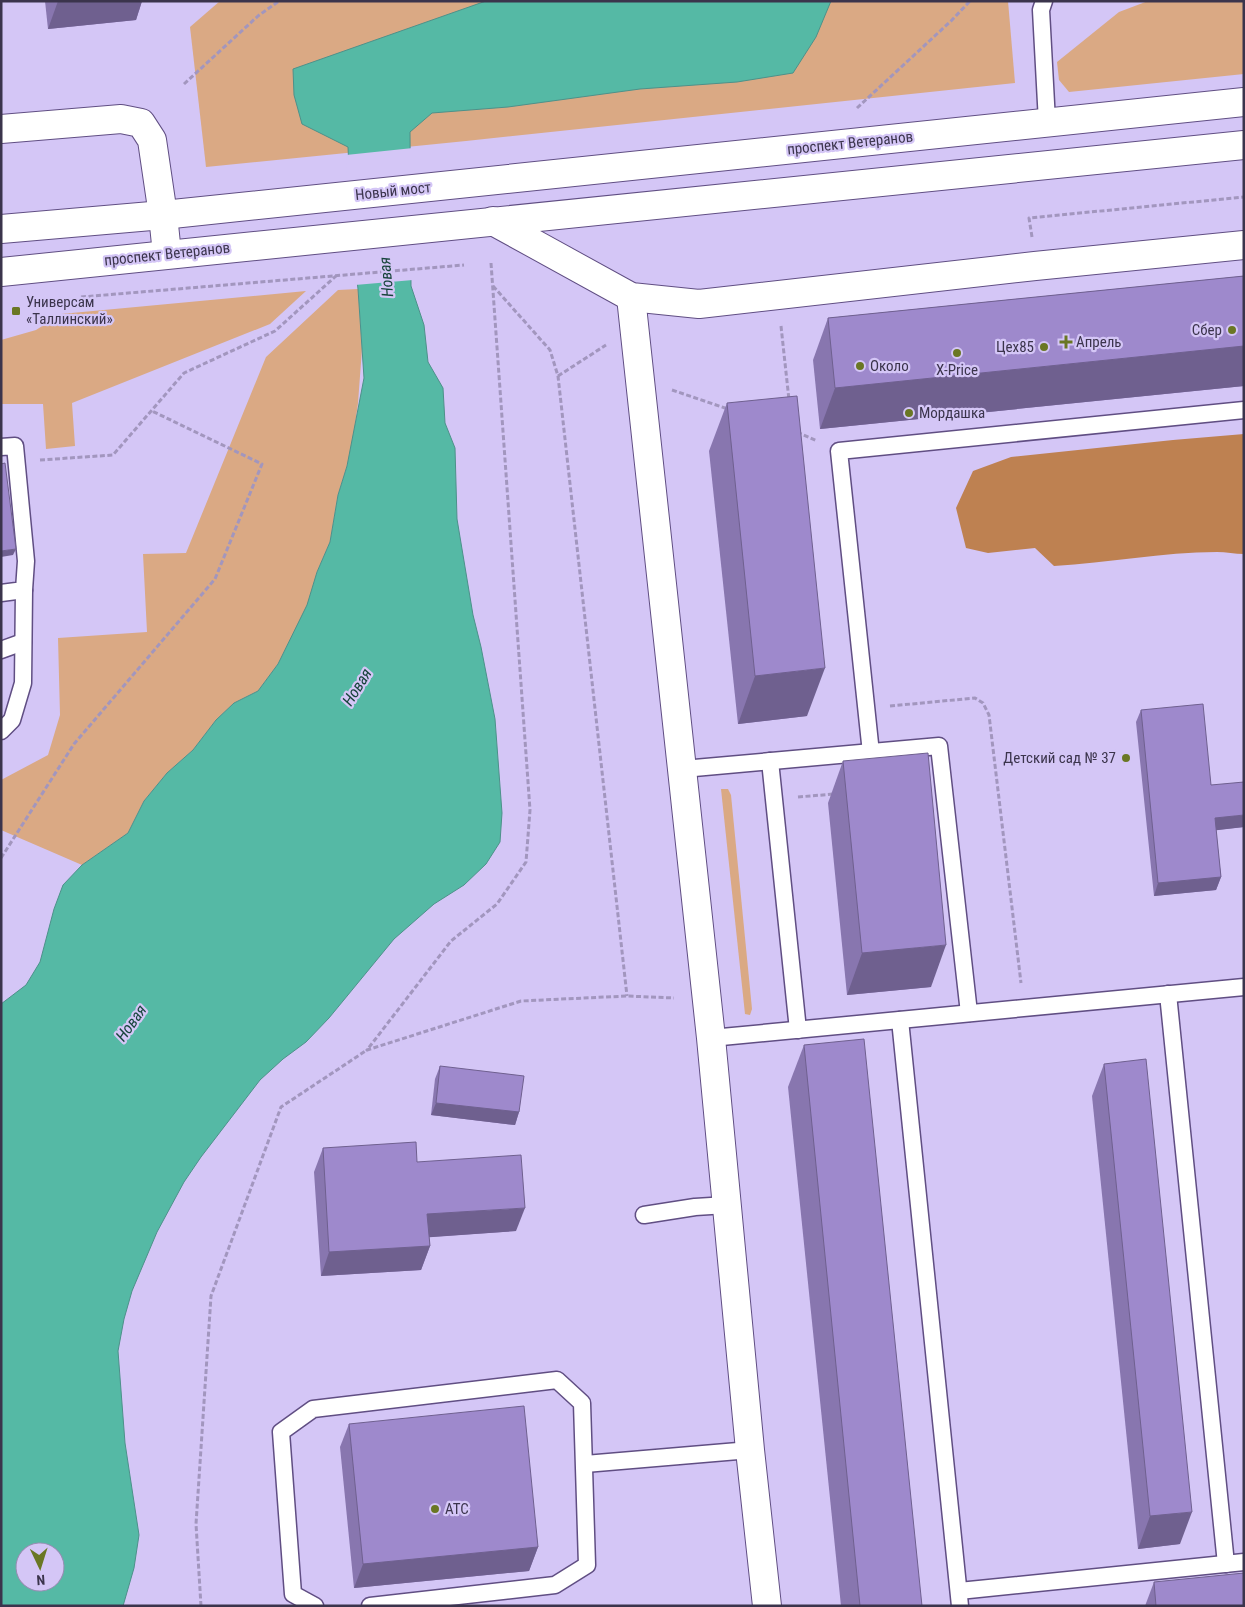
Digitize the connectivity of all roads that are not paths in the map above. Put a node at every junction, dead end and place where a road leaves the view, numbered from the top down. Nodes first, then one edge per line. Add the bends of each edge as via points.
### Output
1 (1044, 1) edge
2 (1244, 102) edge
3 (1047, 122) junction
4 (1, 129) edge
5 (1244, 145) edge
6 (457, 184) joint
7 (163, 215) junction
8 (493, 221) junction
9 (1, 229) edge
10 (1244, 245) edge
11 (167, 254) junction
12 (1, 272) edge
13 (632, 296) junction
14 (1244, 410) edge
15 (1, 446) edge
16 (24, 590) junction
17 (1, 593) edge
18 (23, 642) junction
19 (1, 650) edge
20 (1, 731) edge
21 (871, 753) junction
22 (770, 761) junction
23 (683, 769) junction
24 (1244, 986) edge
25 (1168, 994) junction
26 (969, 1014) junction
27 (900, 1020) junction
28 (798, 1030) junction
29 (711, 1038) junction
30 (727, 1205) junction
31 (644, 1215) dead end
32 (750, 1450) junction
33 (585, 1464) junction
34 (1244, 1562) edge
35 (1226, 1564) junction
36 (959, 1599) edge
37 (315, 1606) edge
38 (370, 1606) edge
39 (767, 1606) edge

1 - 3 lane via 1041,10
2 - 3 main road, проспект Ветеранов
3 - 6 main road, проспект Ветеранов
4 - 7 main road via 121,119 141,123 152,140
5 - 8 main road
6 - 7 main road, Новый мост
7 - 9 main road
7 - 11 main road
8 - 11 main road, проспект Ветеранов
8 - 13 main road
10 - 13 main road via 698,304
11 - 12 main road, проспект Ветеранов
13 - 23 main road
14 - 21 lane via 839,450
15 - 16 lane via 15,446 26,562
16 - 17 lane
16 - 18 lane
18 - 19 lane
18 - 20 lane via 23,683 12,720
21 - 22 lane
21 - 26 lane via 939,746
22 - 23 lane
22 - 28 lane
23 - 29 main road
24 - 25 lane
25 - 26 lane
25 - 35 lane
26 - 27 lane
27 - 28 lane
27 - 36 lane
28 - 29 lane
29 - 30 main road
30 - 31 lane
30 - 32 main road
32 - 33 lane
32 - 39 main road
33 - 37 lane via 582,1403 558,1380 313,1409 280,1432 294,1594
33 - 38 lane via 587,1565 555,1586
34 - 35 lane
35 - 36 lane

